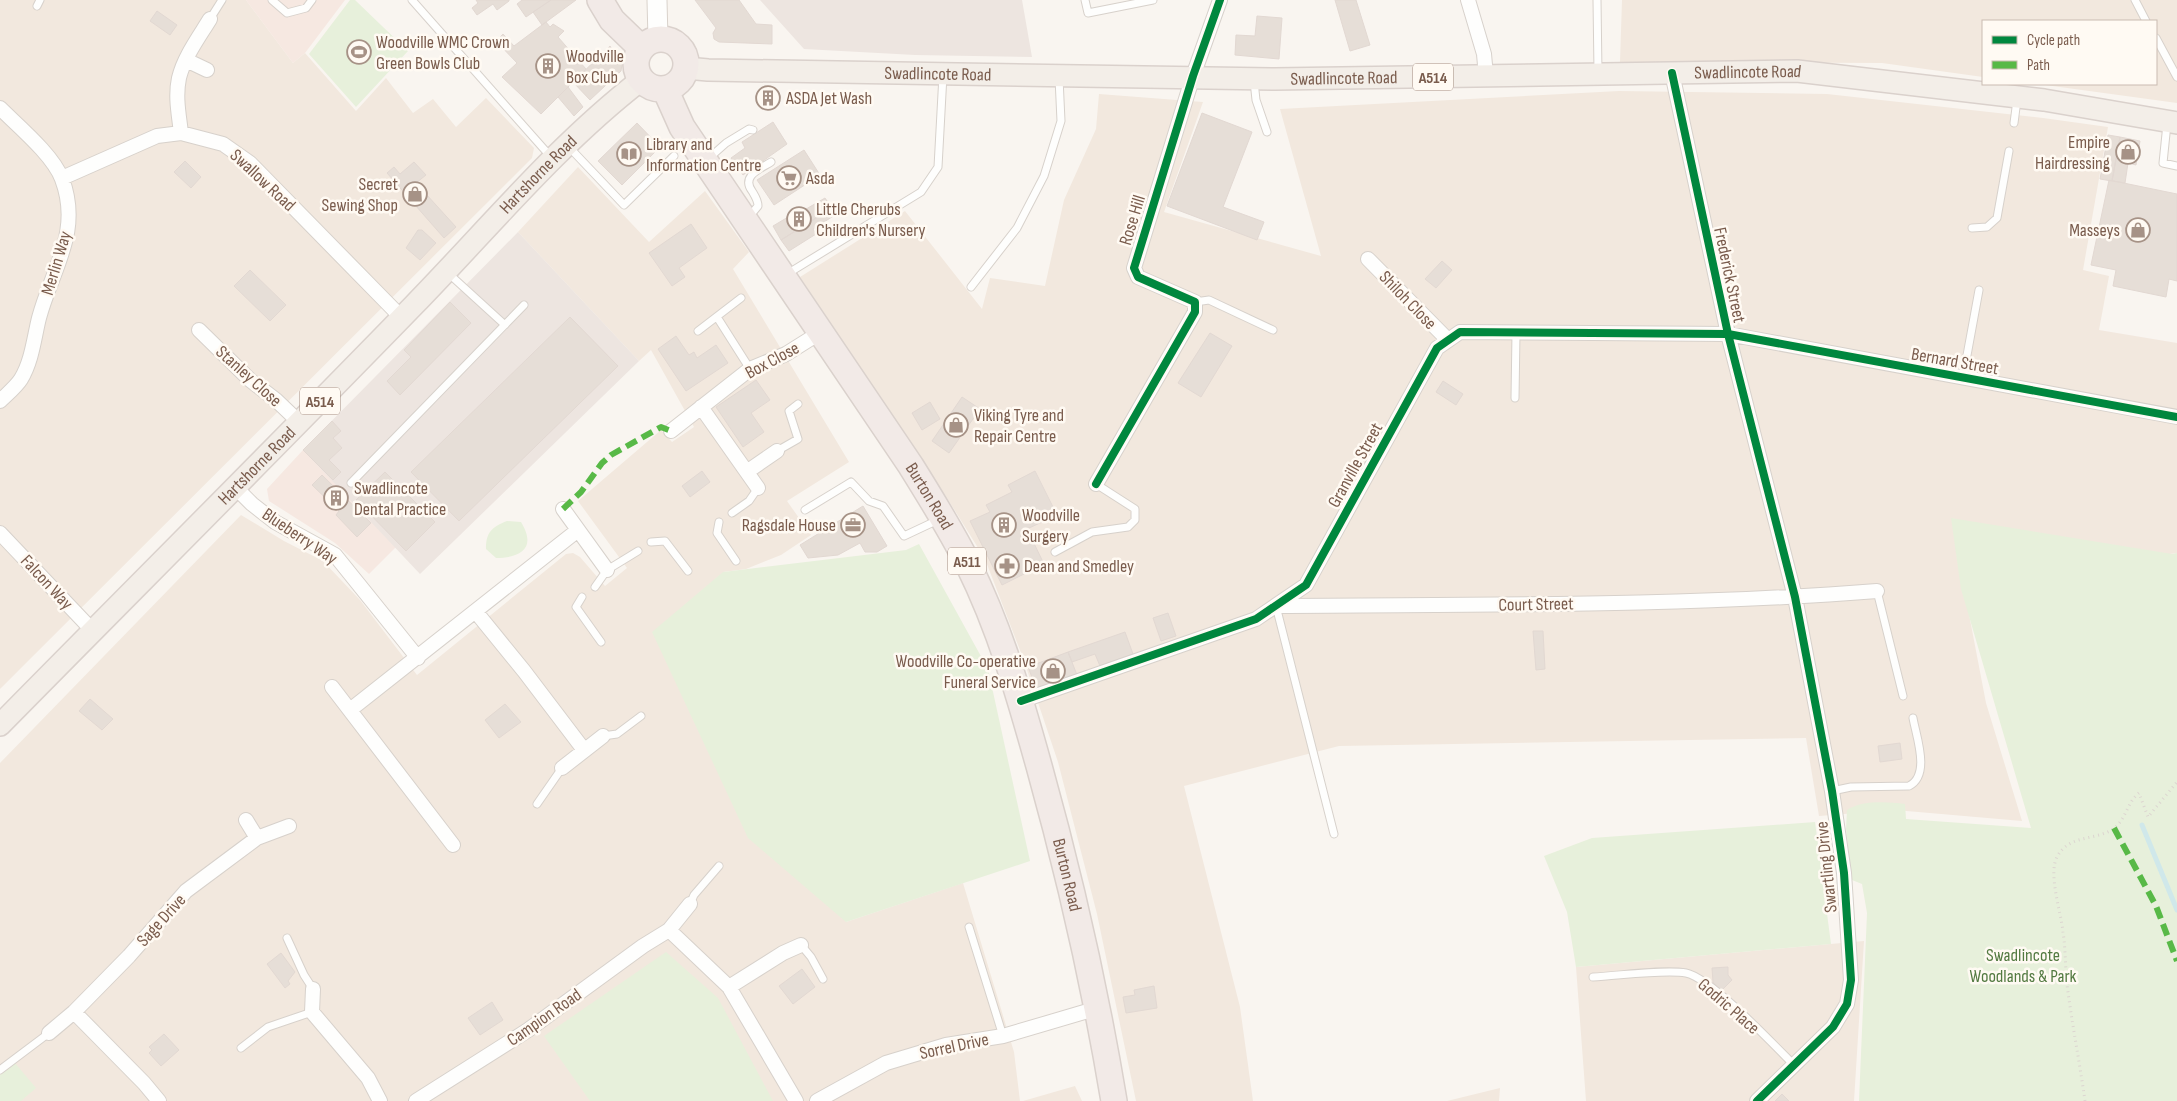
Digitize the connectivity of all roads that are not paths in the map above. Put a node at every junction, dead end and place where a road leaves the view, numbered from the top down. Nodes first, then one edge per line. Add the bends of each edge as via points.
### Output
1 (222, 0) edge
2 (272, 0) edge
3 (312, 0) edge
4 (412, 0) edge
5 (600, 0) edge
6 (657, 0) edge
7 (1085, 0) edge
8 (1153, 0) edge
9 (1220, 0) edge
10 (1468, 0) edge
11 (1597, 0) edge
12 (2134, 0) edge
13 (210, 19) joint
14 (2145, 20) edge
15 (2157, 40) edge
16 (650, 44) junction
17 (186, 60) junction
18 (686, 68) junction
19 (207, 70) dead end
20 (1672, 73) junction
21 (943, 75) junction
22 (1598, 75) junction
23 (1058, 76) junction
24 (1193, 76) junction
25 (1486, 76) junction
26 (2177, 77) edge
27 (1254, 78) junction
28 (641, 80) junction
29 (665, 89) junction
30 (2017, 97) junction
31 (0, 108) edge
32 (2172, 122) edge
33 (2014, 123) dead end
34 (754, 130) dead end
35 (1267, 132) dead end
36 (181, 134) junction
37 (2009, 151) dead end
38 (561, 153) junction
39 (674, 156) dead end
40 (706, 161) junction
41 (771, 162) dead end
42 (2177, 166) edge
43 (62, 178) junction
44 (745, 219) junction
45 (1972, 228) dead end
46 (1368, 259) dead end
47 (447, 272) junction
48 (782, 277) junction
49 (971, 287) dead end
50 (1979, 290) dead end
51 (741, 298) dead end
52 (1195, 302) junction
53 (524, 305) dead end
54 (716, 317) junction
55 (402, 318) junction
56 (505, 326) junction
57 (199, 330) dead end
58 (1273, 330) dead end
59 (698, 331) dead end
60 (821, 332) junction
61 (1516, 333) junction
62 (1728, 334) junction
63 (1448, 340) junction
64 (750, 369) junction
65 (1963, 378) junction
66 (1515, 398) dead end
67 (0, 401) edge
68 (798, 404) dead end
69 (701, 407) junction
70 (2177, 417) edge
71 (299, 422) junction
72 (671, 431) dead end
73 (777, 451) joint
74 (748, 471) junction
75 (351, 483) dead end
76 (1096, 484) joint
77 (235, 487) junction
78 (758, 488) joint
79 (564, 509) dead end
80 (805, 510) dead end
81 (732, 513) dead end
82 (944, 518) junction
83 (719, 522) dead end
84 (578, 530) junction
85 (0, 532) edge
86 (651, 542) dead end
87 (638, 551) dead end
88 (1055, 552) dead end
89 (736, 561) dead end
90 (607, 570) junction
91 (688, 571) dead end
92 (594, 587) dead end
93 (1877, 591) joint
94 (582, 596) dead end
95 (1795, 597) junction
96 (1276, 606) junction
97 (476, 612) junction
98 (93, 631) junction
99 (601, 642) dead end
100 (418, 658) junction
101 (332, 687) dead end
102 (1903, 696) dead end
103 (1021, 701) junction
104 (350, 710) junction
105 (641, 716) dead end
106 (1913, 718) dead end
107 (0, 725) edge
108 (603, 736) joint
109 (584, 750) junction
110 (562, 768) joint
111 (1832, 791) junction
112 (537, 804) dead end
113 (246, 820) dead end
114 (288, 826) dead end
115 (1334, 834) dead end
116 (256, 838) junction
117 (453, 845) dead end
118 (719, 866) dead end
119 (690, 904) joint
120 (969, 927) dead end
121 (669, 930) junction
122 (287, 938) dead end
123 (801, 945) joint
124 (1593, 977) dead end
125 (823, 979) dead end
126 (729, 987) junction
127 (313, 989) joint
128 (1098, 1008) junction
129 (74, 1012) junction
130 (312, 1012) junction
131 (49, 1033) joint
132 (1003, 1036) junction
133 (240, 1048) dead end
134 (1794, 1065) junction
135 (0, 1070) edge
136 (159, 1101) edge
137 (380, 1101) edge
138 (416, 1101) edge
139 (796, 1101) edge
140 (817, 1101) edge
141 (1114, 1101) edge
142 (1757, 1101) edge

1 - 13 lane
2 - 3 lane via 287,13 306,8
4 - 38 lane
5 - 16 highway via 612,20
6 - 16 street
7 - 8 lane via 1088,13
9 - 24 street, Rose Hill
10 - 25 street via 1484,54
11 - 22 lane
12 - 14 lane
13 - 17 street
15 - 26 lane
16 - 18 highway via 669,40 676,44 685,58
16 - 28 highway via 636,60
17 - 19 street
17 - 36 street via 179,78 177,100
18 - 21 main road, Swadlincote Road / A514
18 - 29 highway via 675,85
20 - 22 main road, Swadlincote Road / A514
20 - 30 main road, Swadlincote Road / A514 via 1797,71
20 - 62 street, Frederick Street
21 - 23 main road, Swadlincote Road / A514
21 - 48 lane via 938,167 921,192
22 - 25 main road, Swadlincote Road / A514
23 - 24 main road, Swadlincote Road / A514
23 - 49 lane via 1060,121 1044,176 1017,228
24 - 27 main road, Swadlincote Road / A514
24 - 52 street, Rose Hill via 1134,268 1138,277
25 - 27 main road, Swadlincote Road / A514
27 - 35 lane via 1256,100
28 - 29 highway via 655,88
28 - 38 main road, Hartshorne Road / A514 via 616,99
29 - 40 highway, Burton Road / A511 via 682,127
30 - 32 main road, Swadlincote Road / A514
30 - 33 lane
31 - 43 street, Merlin Way via 47,156
32 - 42 lane via 2163,163
34 - 40 lane via 748,129 726,143
36 - 43 street, Swallow Road via 157,136
36 - 55 street, Swallow Road via 223,144 250,163
37 - 45 lane via 1997,218 1987,227
38 - 39 lane via 624,205
38 - 47 main road, Hartshorne Road / A514
40 - 44 highway, Burton Road / A511
41 - 44 lane via 748,180 758,206
43 - 67 street, Merlin Way via 70,210 66,243 21,380
44 - 48 highway, Burton Road / A511
46 - 63 street, Shiloh Close
47 - 55 main road, Hartshorne Road / A514
47 - 56 lane
48 - 60 highway, Burton Road / A511
50 - 65 lane
51 - 54 lane
52 - 58 lane via 1209,300
52 - 76 street via 1195,312 1187,328
53 - 56 lane
54 - 59 lane
54 - 64 lane
55 - 71 main road, Hartshorne Road / A514
56 - 75 lane
57 - 71 street, Stanley Close
60 - 64 street, Box Close via 786,354
60 - 82 highway, Burton Road / A511
61 - 62 street, Granville Street
61 - 63 street, Granville Street via 1460,332
61 - 66 lane
62 - 65 street, Bernard Street
62 - 95 street, Frederick Street
63 - 96 street, Granville Street via 1437,348 1306,585
64 - 69 street, Box Close
65 - 70 street, Bernard Street
68 - 73 lane via 789,411 798,440
69 - 72 street, Box Close
69 - 74 street
71 - 77 main road, Hartshorne Road / A514
73 - 74 street
74 - 78 street
76 - 88 lane via 1135,509 1135,520 1128,527 1092,532
77 - 98 main road, Hartshorne Road / A514
77 - 100 street, Blueberry Way via 275,522 334,555
78 - 81 lane via 749,501
79 - 84 street
80 - 82 lane via 851,482 869,501 883,506 904,536
82 - 103 highway, Burton Road / A511 via 969,565 993,622
83 - 89 lane via 716,533
84 - 90 street
84 - 97 street
85 - 98 street, Falcon Way
86 - 91 lane via 665,541
87 - 90 lane
90 - 92 lane
93 - 95 street, Court Street
93 - 102 lane
94 - 99 lane via 576,607
95 - 96 street, Court Street
95 - 111 street, Swartling Drive
96 - 103 street, Granville Street via 1256,620
96 - 115 lane
97 - 100 street
97 - 109 street
98 - 107 main road, Hartshorne Road / A514
100 - 104 street
101 - 104 street
103 - 128 highway, Burton Road / A511 via 1068,868
104 - 117 street
105 - 108 lane via 617,734
106 - 111 lane via 1921,759 1918,777 1913,784
108 - 109 street
109 - 110 street
110 - 112 lane
111 - 134 street, Swartling Drive via 1844,873 1850,992 1838,1020
113 - 116 street
114 - 116 street, Sage Drive
116 - 129 street, Sage Drive via 186,891
118 - 119 lane
119 - 121 street, Campion Road
120 - 132 lane
121 - 126 street
121 - 138 street, Campion Road via 528,1030
122 - 127 lane
123 - 125 lane
123 - 126 street
124 - 134 lane, Godric Place via 1680,972 1696,976 1744,1016
126 - 139 street
127 - 130 street
128 - 132 street, Sorrel Drive
128 - 141 highway, Burton Road / A511
129 - 131 street, Sage Drive
129 - 136 street
130 - 133 lane via 268,1027
130 - 137 street via 368,1078
131 - 135 lane
132 - 140 street, Sorrel Drive via 946,1045 886,1063
134 - 142 street, Swartling Drive

